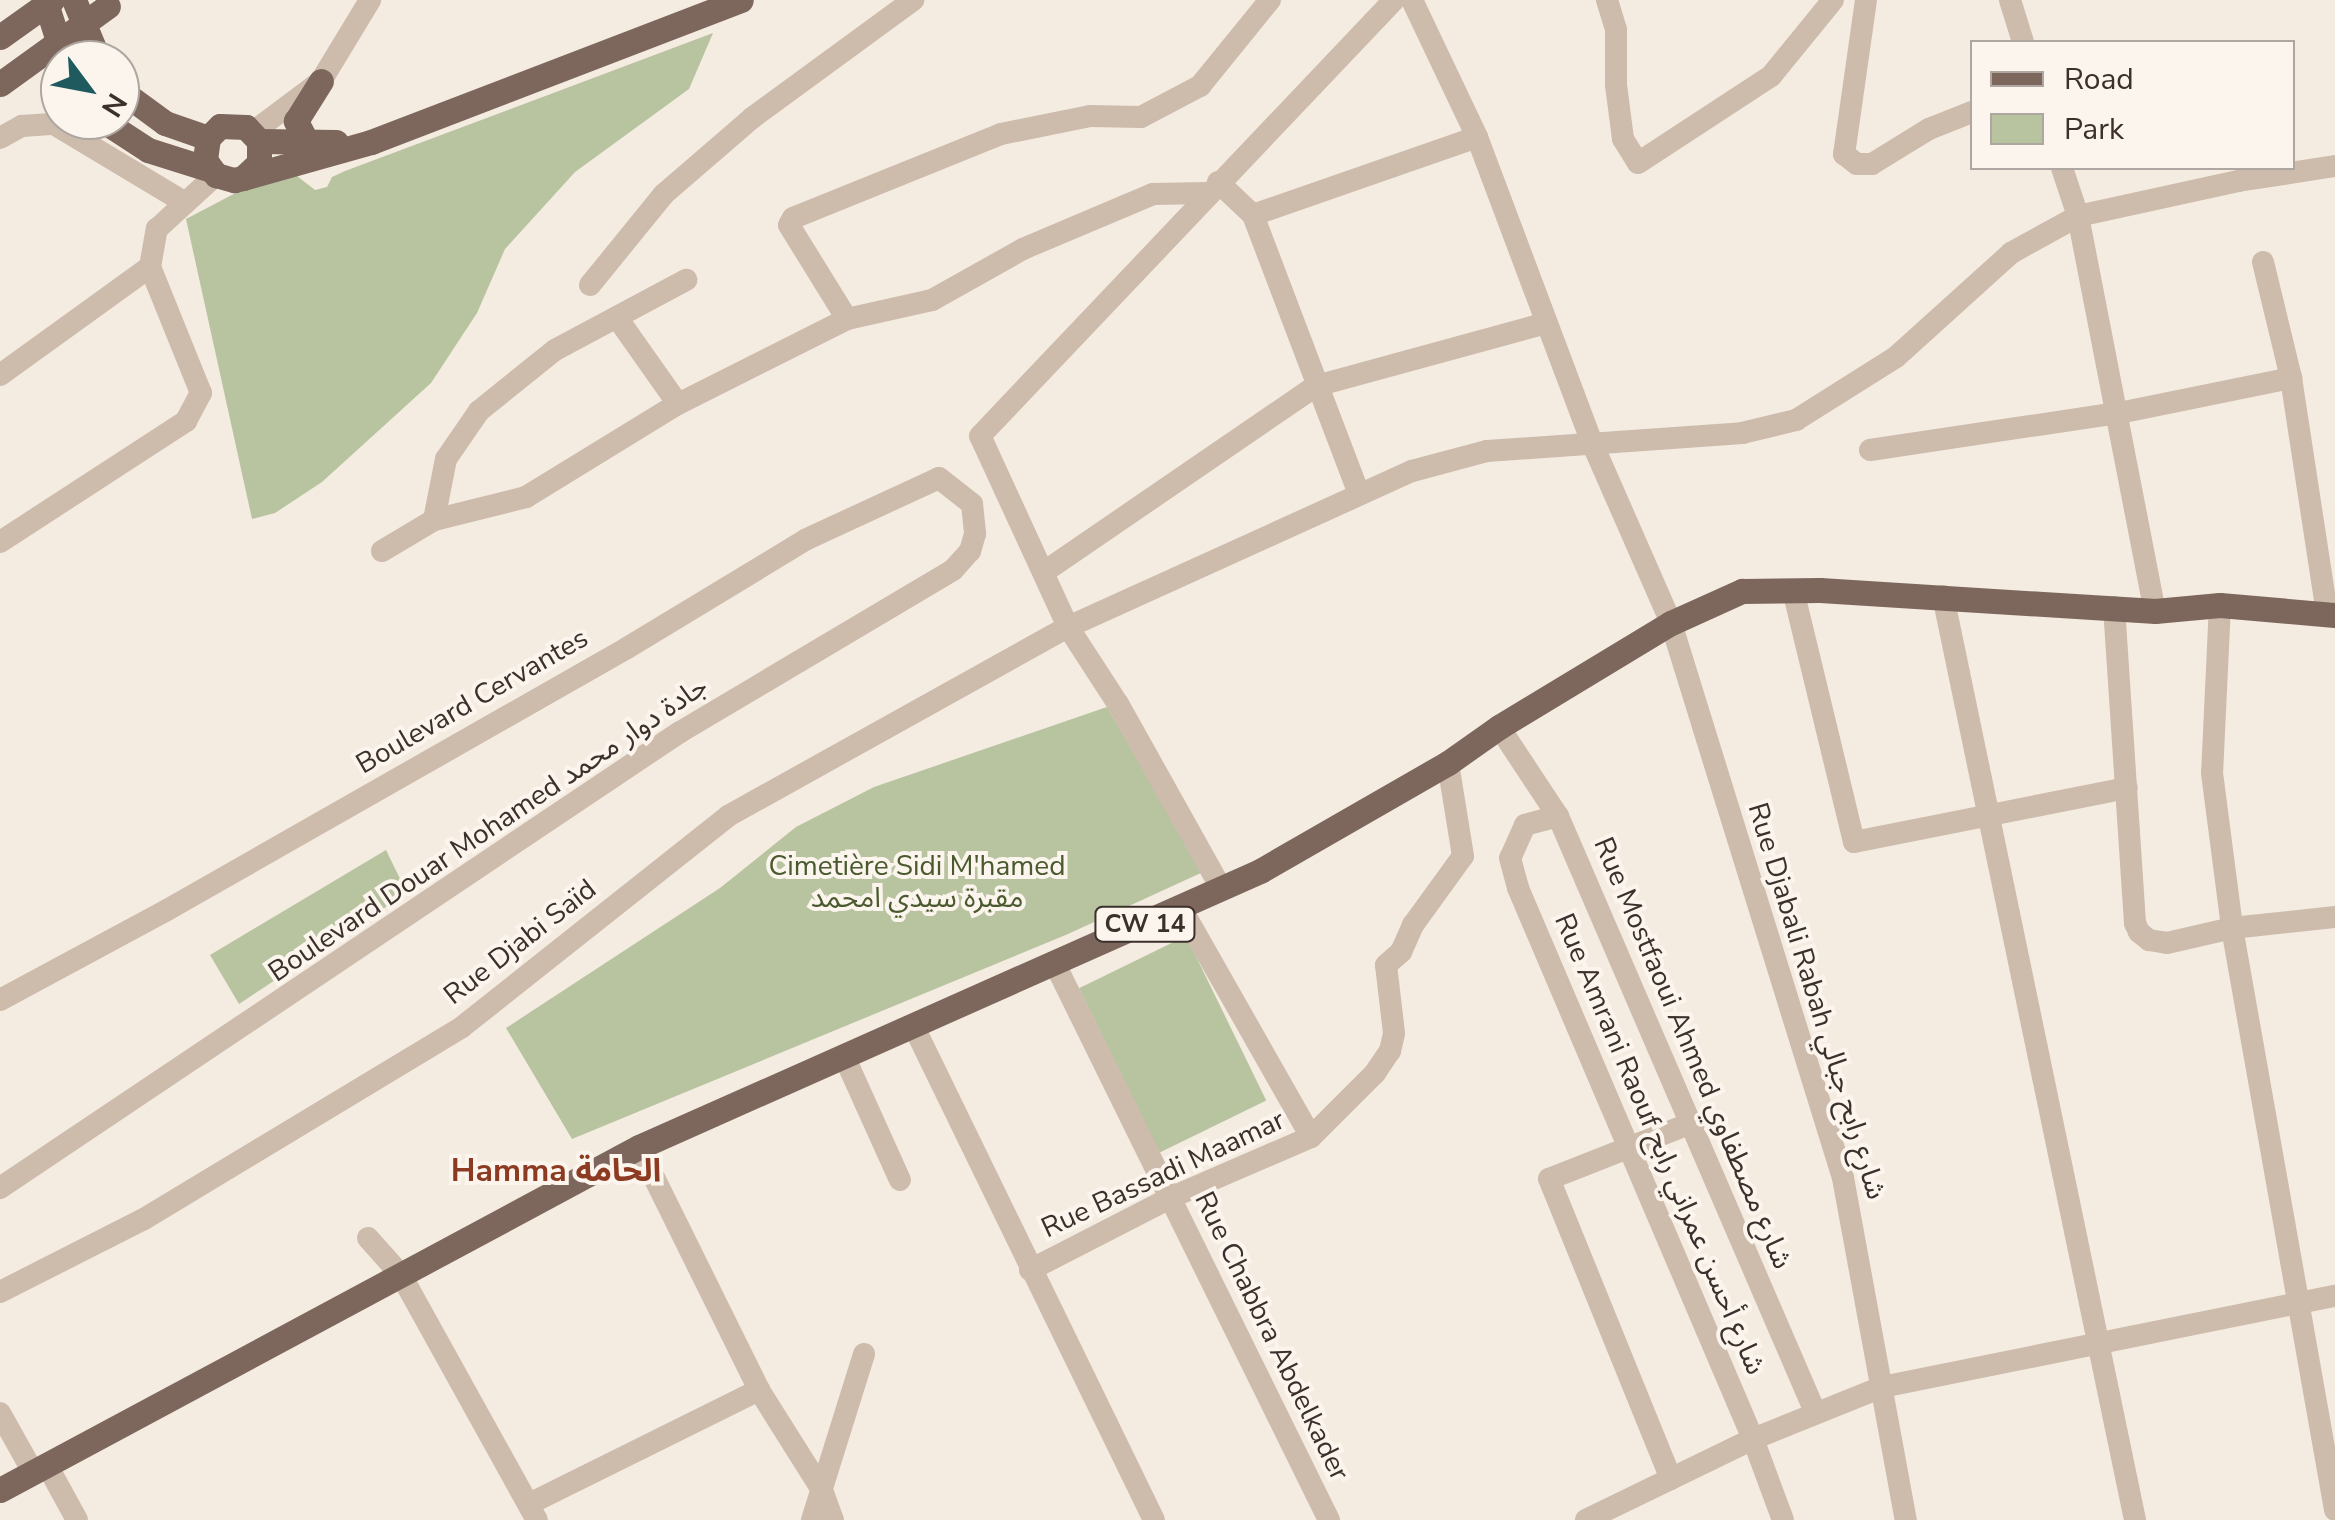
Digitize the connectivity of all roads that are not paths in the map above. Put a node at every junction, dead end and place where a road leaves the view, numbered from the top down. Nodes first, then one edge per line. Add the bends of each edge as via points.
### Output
1 (48, 0) edge
2 (74, 0) edge
3 (370, 0) edge
4 (741, 0) edge
5 (913, 0) edge
6 (1270, 0) edge
7 (1394, 0) edge
8 (1412, 0) edge
9 (1606, 0) edge
10 (1833, 0) edge
11 (1866, 0) edge
12 (2010, 0) edge
13 (112, 3) edge
14 (0, 37) edge
15 (59, 40) edge
16 (91, 40) edge
17 (2022, 40) edge
18 (320, 81) junction
19 (0, 84) edge
20 (140, 105) edge
21 (1970, 113) edge
22 (6, 134) edge
23 (256, 137) junction
24 (1478, 137) junction
25 (208, 138) junction
26 (133, 140) edge
27 (308, 142) junction
28 (371, 142) junction
29 (2335, 166) edge
30 (2063, 170) edge
31 (213, 173) junction
32 (243, 178) junction
33 (1213, 188) junction
34 (184, 202) junction
35 (1253, 215) junction
36 (2078, 216) junction
37 (2263, 262) dead end
38 (150, 266) junction
39 (686, 280) dead end
40 (590, 285) dead end
41 (618, 319) junction
42 (847, 319) junction
43 (1546, 323) junction
44 (3, 366) edge
45 (2291, 378) junction
46 (1316, 386) junction
47 (678, 404) junction
48 (2119, 413) junction
49 (1594, 445) junction
50 (1870, 450) dead end
51 (1358, 492) junction
52 (972, 504) joint
53 (434, 520) junction
54 (0, 542) edge
55 (382, 551) dead end
56 (1044, 572) junction
57 (1793, 590) junction
58 (1943, 596) junction
59 (2220, 604) junction
60 (2114, 607) junction
61 (2155, 611) junction
62 (2331, 615) edge
63 (1671, 623) junction
64 (1068, 627) junction
65 (1498, 727) junction
66 (1448, 763) junction
67 (2127, 788) junction
68 (1986, 814) junction
69 (1558, 816) junction
70 (1221, 888) junction
71 (1181, 908) junction
72 (2335, 917) edge
73 (2232, 928) junction
74 (1055, 964) junction
75 (0, 1000) edge
76 (914, 1027) junction
77 (844, 1056) junction
78 (1691, 1123) junction
79 (1311, 1137) junction
80 (639, 1147) junction
81 (1630, 1148) junction
82 (900, 1180) dead end
83 (0, 1188) edge
84 (1170, 1198) junction
85 (368, 1238) dead end
86 (1030, 1270) junction
87 (402, 1275) junction
88 (0, 1292) edge
89 (2335, 1296) edge
90 (2301, 1303) junction
91 (2101, 1346) junction
92 (864, 1354) dead end
93 (1882, 1388) junction
94 (759, 1390) junction
95 (1816, 1412) junction
96 (0, 1413) edge
97 (1753, 1439) junction
98 (40, 1470) junction
99 (1671, 1479) junction
100 (0, 1490) edge
101 (822, 1490) junction
102 (2335, 1510) edge
103 (533, 1512) edge
104 (76, 1520) edge
105 (812, 1520) edge
106 (833, 1520) edge
107 (1154, 1520) edge
108 (1329, 1520) edge
109 (1586, 1520) edge
110 (1783, 1520) edge
111 (1906, 1520) edge
112 (2136, 1520) edge

1 - 14 main road, bridge
1 - 15 main road
2 - 16 main road
3 - 18 street
4 - 28 main road
5 - 40 street via 752,118 664,194
6 - 42 street via 1200,86 1141,118 1090,116 1000,134 793,218 793,238
7 - 33 street
8 - 24 street, Rue Djabali Rabah شارع رابح جبالي
9 - 10 street via 1616,30 1623,139 1638,163 1771,76
11 - 21 street via 1844,154 1857,164 1872,164
12 - 17 street
13 - 19 main road, bridge
18 - 23 street
18 - 27 main road via 296,121
20 - 25 main road via 165,123
22 - 34 street via 32,123 64,128
23 - 25 main road via 229,124
23 - 27 main road
23 - 32 main road via 259,163
24 - 35 street
24 - 43 street, Rue Djabali Rabah شارع رابح جبالي
25 - 31 main road via 204,149
26 - 31 main road
27 - 28 main road
28 - 32 main road
29 - 36 street, Rue Djabi Saïd
30 - 36 street
31 - 32 main road
31 - 34 street
33 - 35 street
33 - 42 street via 1153,194 1099,213 932,300
33 - 56 street via 980,436
34 - 38 street via 157,229
35 - 46 street
36 - 48 street
36 - 49 street, Rue Djabi Saïd via 2011,253 1896,357 1796,420 1742,433
37 - 45 street
38 - 44 street
38 - 54 street via 201,393 186,421
39 - 41 street
41 - 47 street
41 - 53 street via 554,350 479,411 446,460
42 - 47 street
43 - 46 street
43 - 49 street, Rue Djabali Rabah شارع رابح جبالي
45 - 48 street
45 - 62 street
46 - 51 street
46 - 56 street
47 - 53 street via 526,498
48 - 50 street
48 - 61 street
49 - 51 street, Rue Djabi Saïd via 1487,451
49 - 63 street, Rue Djabali Rabah شارع رابح جبالي
51 - 64 street, Rue Djabi Saïd
52 - 75 street, Boulevard Cervantes via 939,478 807,539 628,648
52 - 83 street, Boulevard Douar Mohamed جادة دوار محمد via 970,552 953,570 680,732
53 - 55 street
56 - 64 street
57 - 58 main road, CW 14
57 - 63 main road, CW 14 via 1742,591
57 - 68 street via 1850,839 1859,843
58 - 60 main road, CW 14
58 - 68 street
59 - 61 main road, CW 14
59 - 62 main road, CW 14
59 - 73 street via 2212,773
60 - 61 main road, CW 14
60 - 67 street
63 - 65 main road, CW 14
63 - 93 street, Rue Djabali Rabah شارع رابح جبالي via 1843,1178
64 - 70 street
64 - 88 street, Rue Djabi Saïd via 728,816 462,1028 144,1218
65 - 66 main road, CW 14
65 - 69 street, Rue Mostfaoui Ahmed شارع مصطفاوي
66 - 70 main road, CW 14
66 - 79 street, Rue Bassadi Maamar via 1462,856 1402,952 1386,965 1390,1051
67 - 68 street
67 - 73 street via 2134,923 2140,932 2166,943
68 - 91 street
69 - 78 street, Rue Mostfaoui Ahmed شارع مصطفاوي
69 - 81 street, Rue Amrani Raouf شارع أحسن عمراني رابح via 1525,825 1510,858
70 - 71 main road, CW 14
71 - 74 main road, CW 14
71 - 79 street
72 - 73 street
73 - 90 street
74 - 76 main road, CW 14
74 - 84 street, Rue Chabbra Abdelkader
76 - 77 main road, CW 14
76 - 86 street
77 - 80 main road, CW 14
77 - 82 street
78 - 81 street
78 - 95 street, Rue Mostfaoui Ahmed شارع مصطفاوي
79 - 84 street, Rue Bassadi Maamar
80 - 87 main road, CW 14
80 - 94 street
81 - 97 street, Rue Amrani Raouf شارع أحسن عمراني رابح
81 - 99 street via 1549,1179
84 - 86 street, Rue Bassadi Maamar
84 - 108 street, Rue Chabbra Abdelkader
85 - 87 street
86 - 107 street
87 - 98 main road, CW 14
87 - 103 street
89 - 90 street
90 - 91 street
90 - 102 street
91 - 93 street
91 - 112 street
92 - 101 street
93 - 95 street
93 - 111 street, Rue Djabali Rabah شارع رابح جبالي
94 - 101 street
94 - 103 street
95 - 97 street
96 - 98 street
97 - 99 street
97 - 110 street, Rue Amrani Raouf شارع أحسن عمراني رابح
98 - 100 main road, CW 14
98 - 104 street
99 - 109 street
101 - 105 street
101 - 106 street

